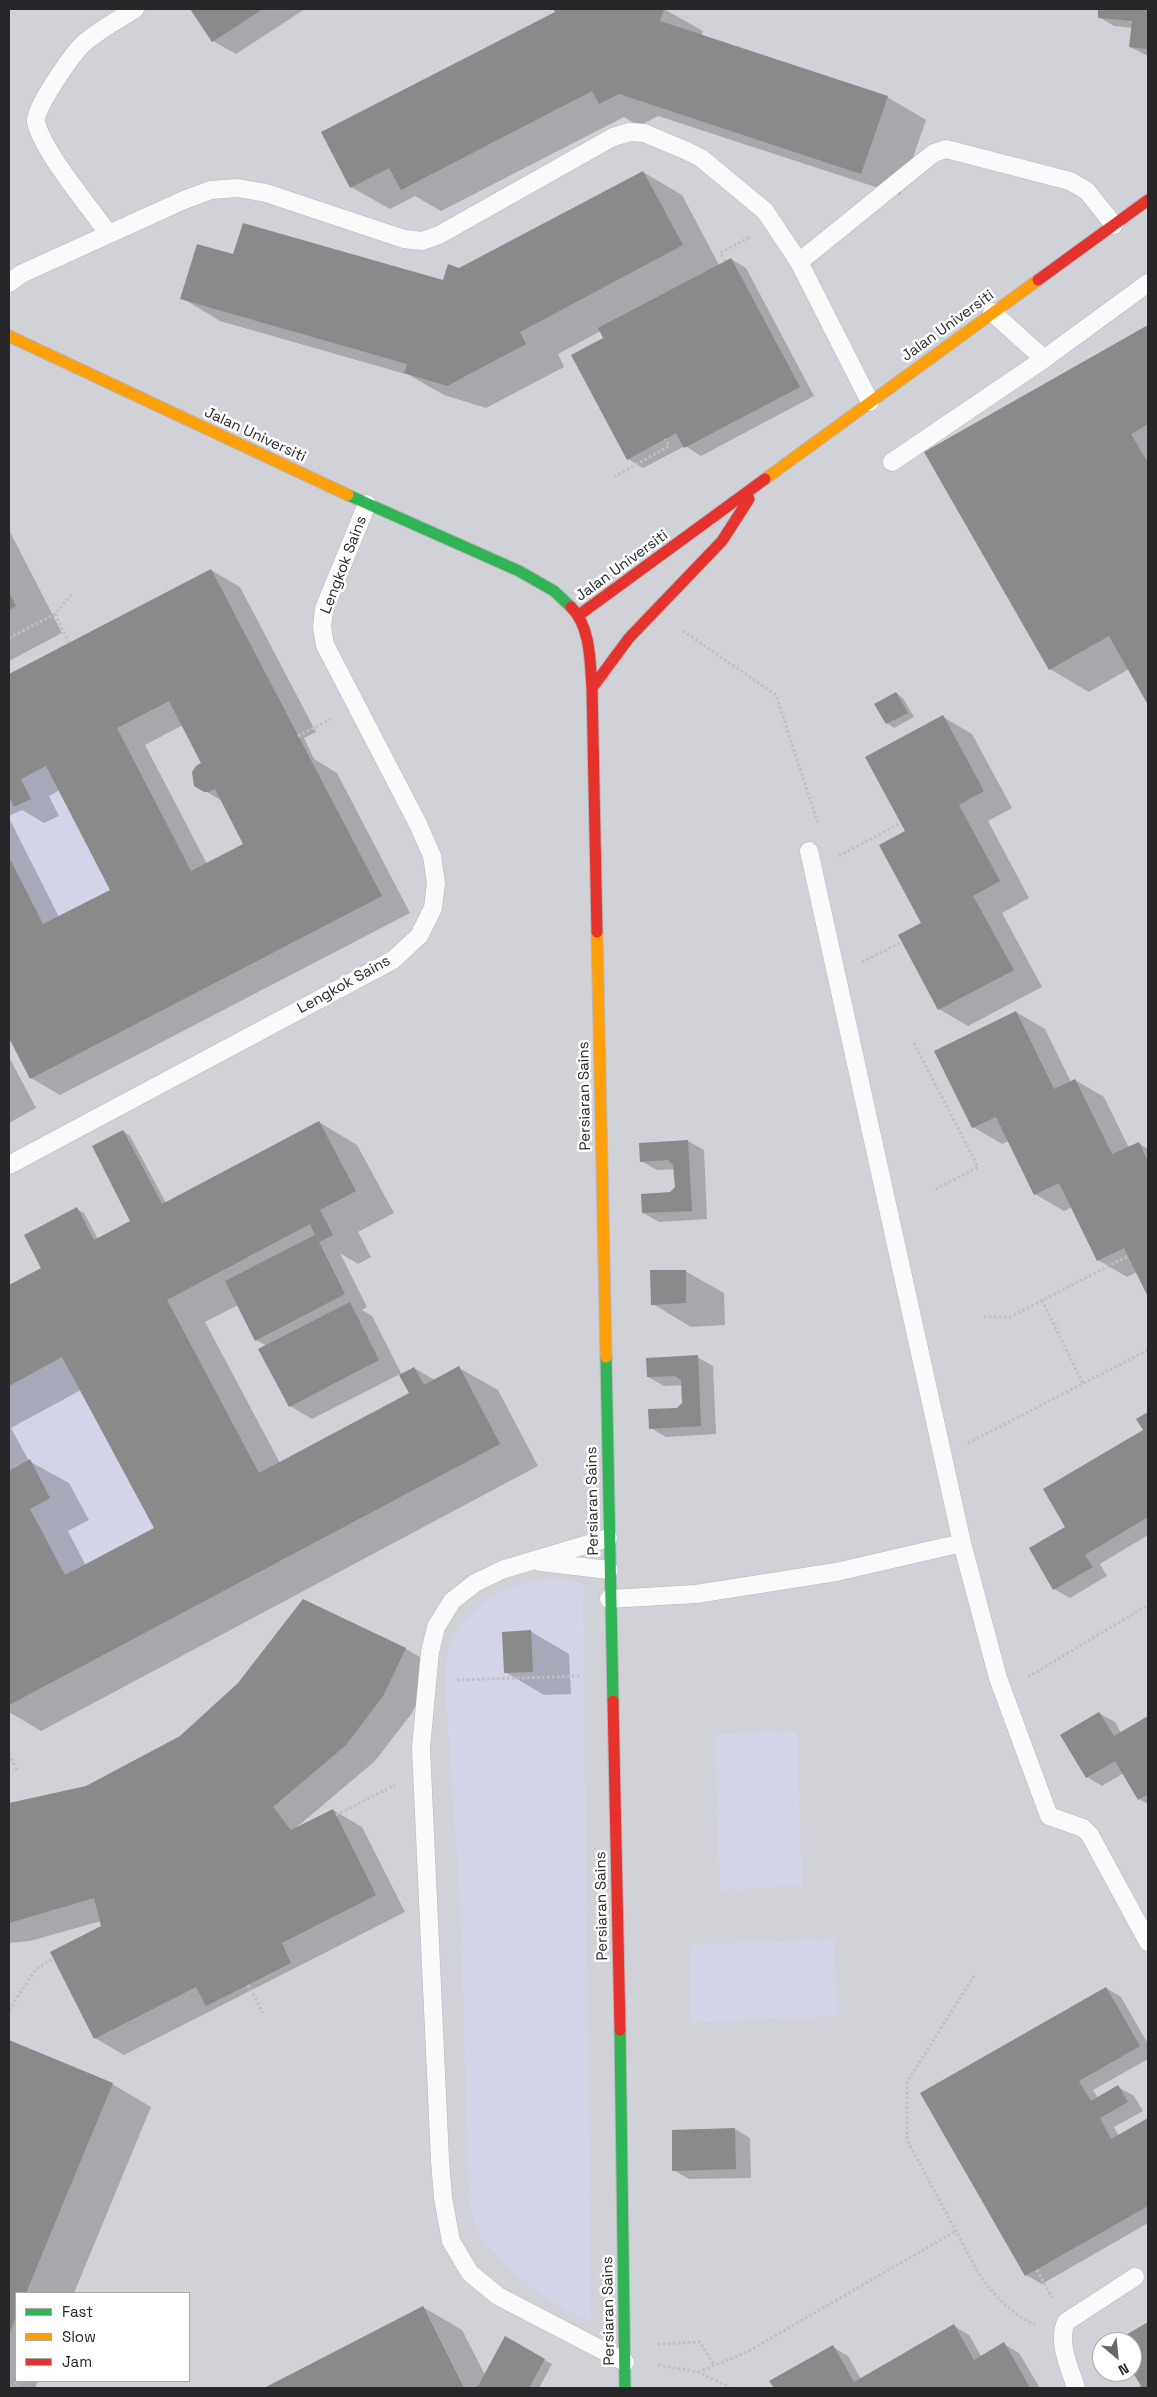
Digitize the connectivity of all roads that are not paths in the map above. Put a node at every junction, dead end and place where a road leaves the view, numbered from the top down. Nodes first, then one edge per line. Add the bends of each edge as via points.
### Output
1 (135, 9) edge
2 (1148, 200) edge
3 (1114, 224) junction
4 (108, 233) junction
5 (799, 262) junction
6 (9, 282) edge
7 (1148, 283) edge
8 (992, 312) junction
9 (9, 336) edge
10 (1044, 359) junction
11 (870, 402) junction
12 (892, 462) dead end
13 (761, 483) junction
14 (367, 504) junction
15 (579, 615) junction
16 (592, 688) junction
17 (809, 851) road end
18 (9, 1165) edge
19 (608, 1538) junction
20 (962, 1543) junction
21 (535, 1561) junction
22 (609, 1570) junction
23 (609, 1599) junction
24 (1148, 1942) edge
25 (1135, 2277) dead end
26 (625, 2362) junction
27 (625, 2388) edge
28 (1076, 2388) edge

1 - 4 lane via 83,44 39,108 35,121 46,146
2 - 3 street, Jalan Universiti
3 - 5 lane via 1087,191 1070,181 946,149 934,153
3 - 8 street, Jalan Universiti
4 - 5 lane via 211,190 238,188 266,193 404,239 422,241 440,235 613,137 630,132 644,133 701,158 765,211
4 - 6 lane
5 - 11 lane
7 - 10 lane
8 - 10 lane
8 - 11 street, Jalan Universiti
9 - 14 street, Jalan Universiti
10 - 12 lane
11 - 13 street, Jalan Universiti
13 - 15 street, Jalan Universiti
13 - 16 street via 722,541 628,638
14 - 15 street, Jalan Universiti via 519,571 554,590
14 - 18 lane, Lengkok Sains via 324,609 322,627 325,645 432,856 436,882 433,908 419,936 393,960
15 - 16 street, Persiaran Sains via 589,648
16 - 19 street, Persiaran Sains
17 - 20 lane
19 - 21 lane
19 - 22 street, Persiaran Sains
20 - 23 lane via 826,1574 696,1594
20 - 24 lane via 998,1678 1049,1816 1083,1828 1090,1835
21 - 22 lane
21 - 26 lane via 504,1569 474,1583 452,1601 436,1627 430,1652 421,1748 443,2198 450,2241 470,2273 498,2296
22 - 23 street, Persiaran Sains
23 - 26 street, Persiaran Sains
25 - 28 lane via 1066,2322 1062,2340
26 - 27 street, Persiaran Sains

